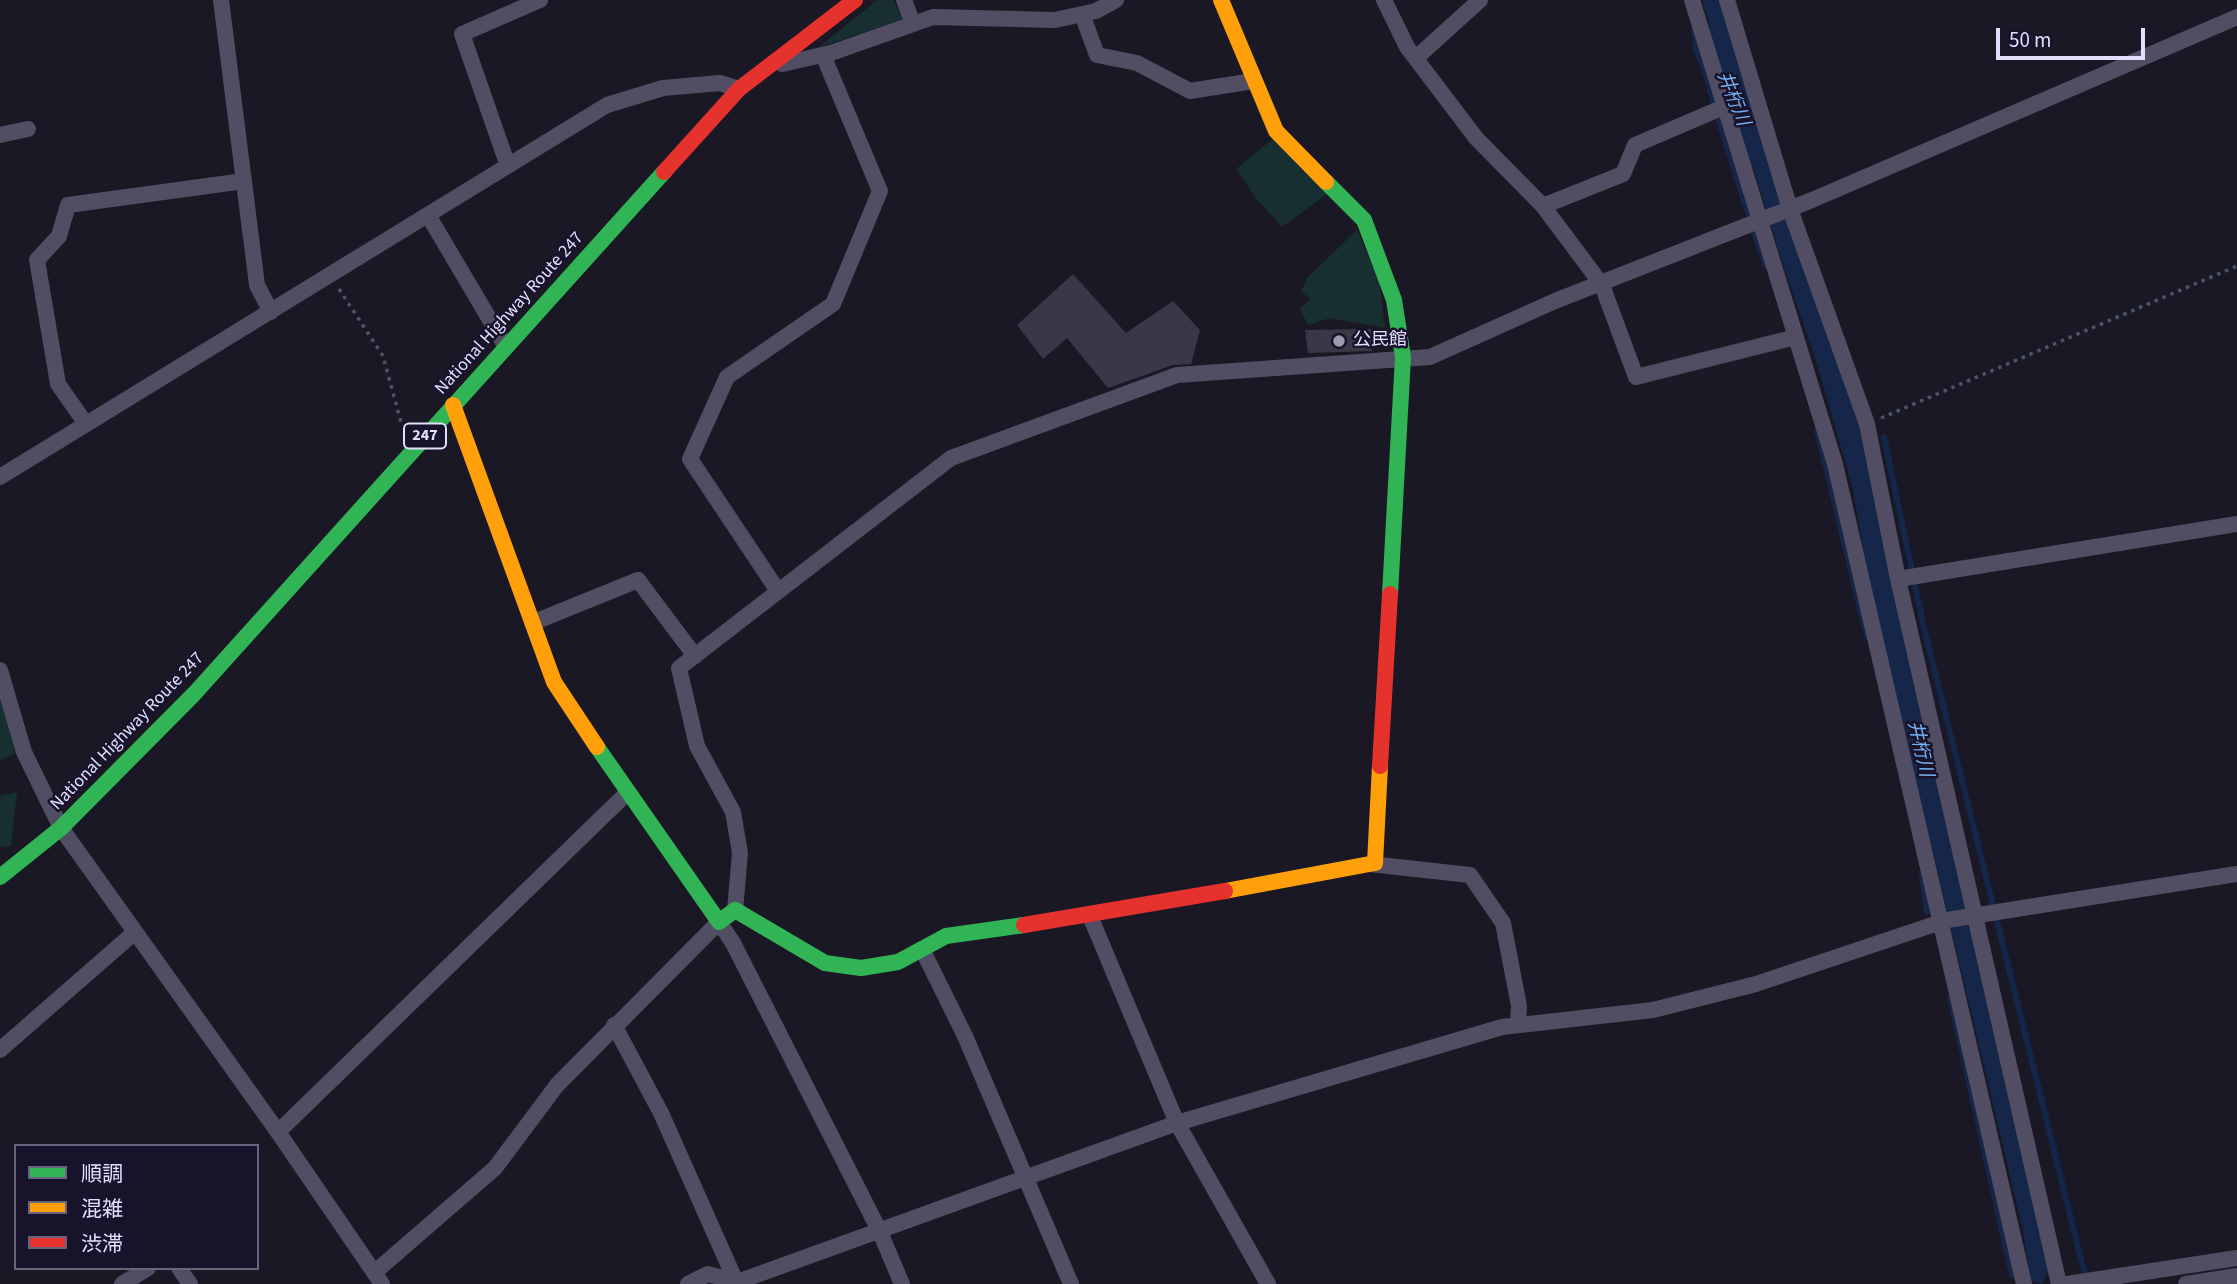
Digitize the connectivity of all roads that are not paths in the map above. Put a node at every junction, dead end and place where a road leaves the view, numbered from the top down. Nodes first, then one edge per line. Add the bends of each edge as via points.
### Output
1 (221, 0) edge
2 (540, 0) edge
3 (855, 0) edge
4 (904, 0) edge
5 (1116, 0) edge
6 (1221, 0) edge
7 (1384, 0) edge
8 (1480, 0) edge
9 (1692, 0) edge
10 (1727, 0) edge
11 (1082, 14) junction
12 (2237, 17) edge
13 (912, 24) junction
14 (823, 55) junction
15 (1416, 58) junction
16 (766, 68) junction
17 (1253, 81) junction
18 (739, 89) junction
19 (1726, 106) junction
20 (28, 129) dead end
21 (0, 135) edge
22 (508, 166) junction
23 (244, 181) junction
24 (1543, 206) junction
25 (1790, 209) junction
26 (428, 215) junction
27 (1760, 220) junction
28 (1602, 285) junction
29 (271, 312) junction
30 (1796, 337) junction
31 (506, 347) junction
32 (1403, 357) junction
33 (453, 405) junction
34 (86, 424) junction
35 (0, 477) edge
36 (2237, 524) edge
37 (1898, 579) junction
38 (778, 591) junction
39 (532, 623) junction
40 (695, 656) junction
41 (0, 670) edge
42 (627, 793) junction
43 (61, 828) junction
44 (1370, 864) junction
45 (2237, 874) edge
46 (0, 877) edge
47 (734, 910) junction
48 (1090, 916) junction
49 (1976, 917) junction
50 (1943, 921) junction
51 (719, 922) junction
52 (135, 932) junction
53 (922, 949) junction
54 (614, 1025) junction
55 (1518, 1025) junction
56 (0, 1050) edge
57 (1177, 1123) junction
58 (278, 1132) junction
59 (1025, 1179) junction
60 (880, 1232) junction
61 (2237, 1258) edge
62 (145, 1270) edge
63 (2237, 1276) edge
64 (379, 1278) edge
65 (2118, 1281) edge
66 (737, 1283) edge
67 (122, 1284) edge
68 (688, 1284) edge
69 (902, 1284) edge
70 (1071, 1284) edge
71 (1268, 1284) edge
72 (2024, 1284) edge
73 (2059, 1284) edge
74 (2067, 1284) edge
75 (2186, 1284) edge

1 - 23 street
2 - 22 street via 462,34
3 - 16 main road, National Highway Route 247 / 247
4 - 13 street
5 - 11 street
6 - 17 main road
7 - 15 street
8 - 15 street
9 - 19 street
10 - 25 street
11 - 13 street via 1055,20 933,17
11 - 17 street via 1097,55 1137,63 1190,91
12 - 25 street
13 - 14 street
14 - 16 street
14 - 38 street via 880,191 833,304 727,377 690,459
15 - 24 street via 1476,138
16 - 18 main road, National Highway Route 247 / 247
17 - 32 main road via 1276,131 1364,220 1394,300
18 - 22 street via 720,83 663,88 607,105
18 - 31 main road, National Highway Route 247 / 247
19 - 24 street via 1635,145 1623,174
19 - 27 street
20 - 21 street
22 - 26 street
23 - 29 street via 257,285
23 - 34 street via 68,205 59,236 37,260 58,384
24 - 28 street
25 - 27 street
25 - 37 street via 1867,424
26 - 29 street
26 - 31 street
27 - 28 street
27 - 30 street
28 - 30 street via 1636,377
28 - 32 street via 1430,357
29 - 34 street
30 - 50 street via 1835,464
31 - 33 main road, National Highway Route 247 / 247
32 - 38 street via 1177,375 951,458
32 - 44 main road via 1375,863
33 - 39 main road
33 - 43 main road, National Highway Route 247 / 247 via 194,694
34 - 35 street
36 - 37 street
37 - 49 street
38 - 40 street
39 - 40 street via 638,580
39 - 42 main road via 554,682
40 - 47 street via 679,668 697,746 733,812 740,853
41 - 43 street via 24,752
42 - 51 main road
42 - 58 street
43 - 46 main road, National Highway Route 247 / 247
43 - 52 street
44 - 48 main road
44 - 55 street via 1470,875 1503,923 1519,1006
45 - 49 street
47 - 51 main road
47 - 53 main road via 825,963 861,968 898,962
48 - 53 main road via 946,936
48 - 57 street
49 - 50 street
49 - 73 street
50 - 55 street via 1756,984 1653,1010
50 - 72 street
51 - 54 street
51 - 60 street
52 - 56 street
52 - 58 street
53 - 59 street via 965,1036
54 - 64 street via 558,1085 495,1168
54 - 66 street via 661,1113
55 - 57 street
57 - 59 street
57 - 71 street
58 - 64 street
59 - 60 street
59 - 70 street
60 - 66 street
60 - 69 street
61 - 65 street
62 - 67 street
63 - 75 street
65 - 74 street
66 - 68 street via 708,1274

